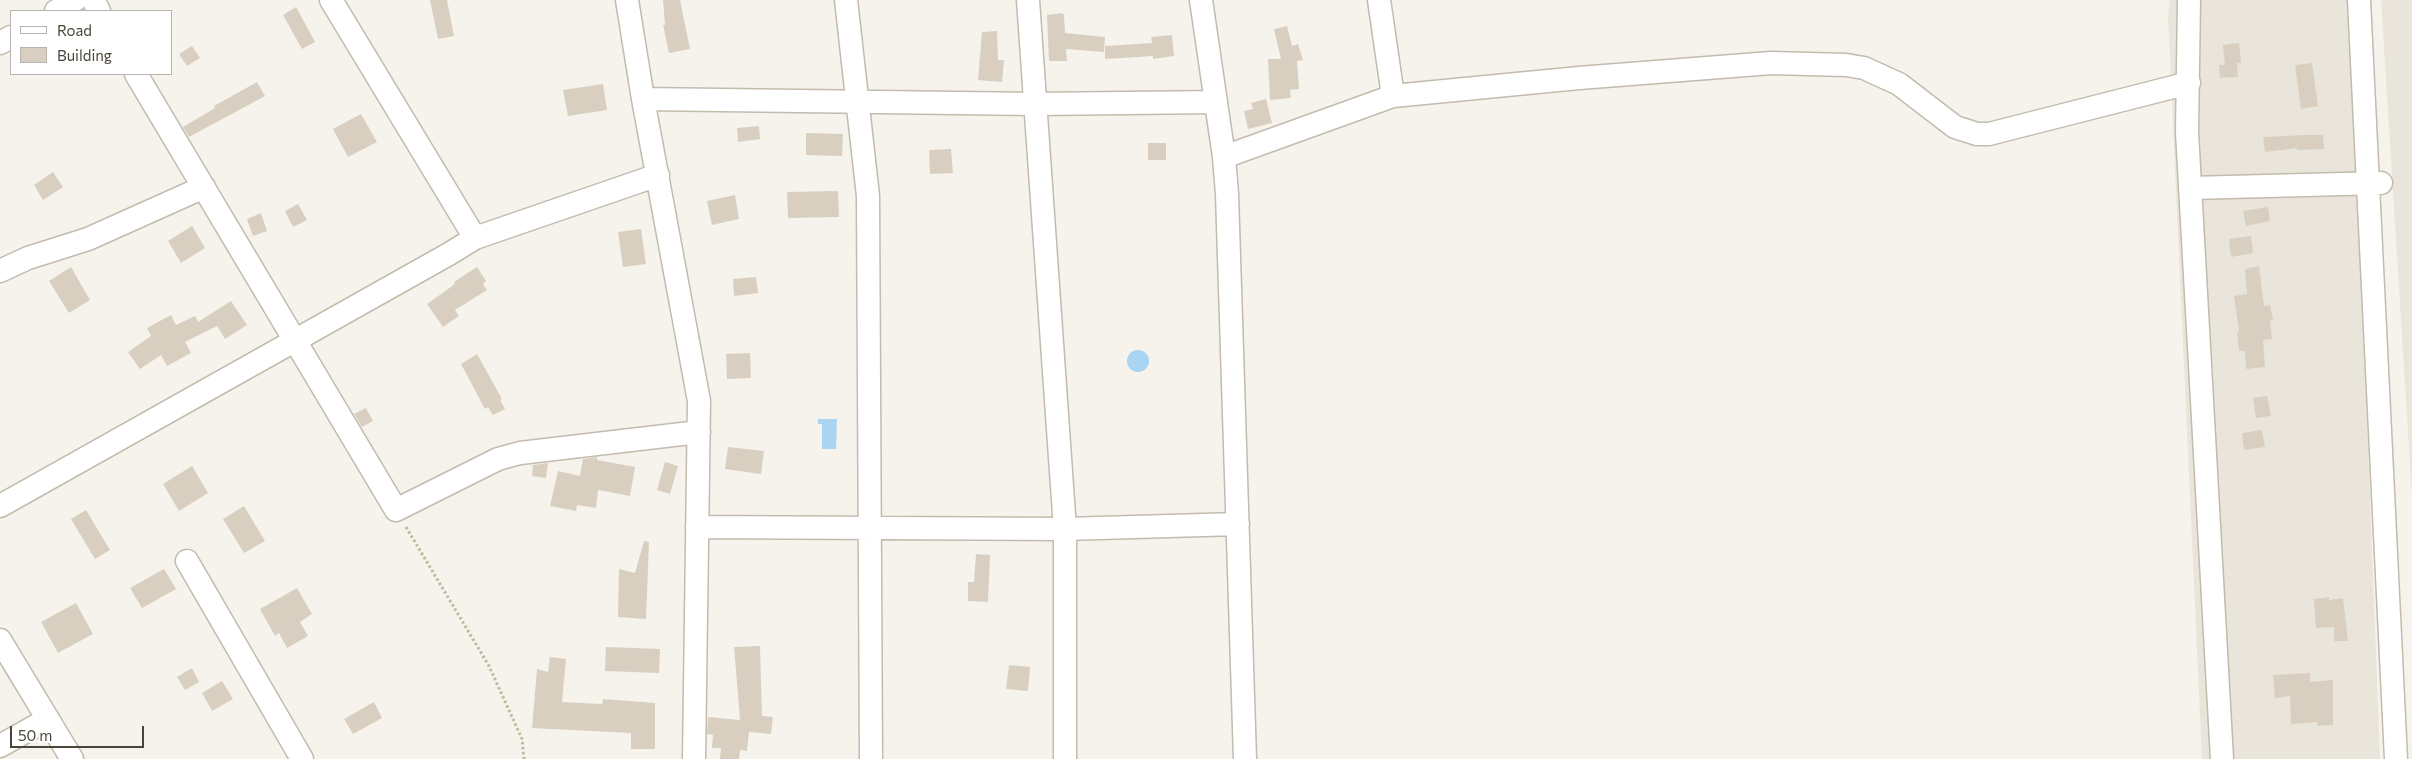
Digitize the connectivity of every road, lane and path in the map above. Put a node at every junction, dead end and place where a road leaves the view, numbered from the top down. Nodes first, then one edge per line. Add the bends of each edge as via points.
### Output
1 (76, 0) edge
2 (331, 0) edge
3 (627, 0) edge
4 (846, 0) edge
5 (1028, 0) edge
6 (1201, 0) edge
7 (1379, 0) edge
8 (2189, 0) edge
9 (2359, 0) edge
10 (2372, 0) edge
11 (58, 10) edge
12 (137, 75) edge
13 (2189, 83) junction
14 (1393, 96) junction
15 (643, 99) junction
16 (857, 102) junction
17 (1216, 102) junction
18 (1036, 104) junction
19 (1224, 157) junction
20 (658, 175) junction
21 (2374, 183) junction
22 (204, 187) junction
23 (2190, 188) junction
24 (475, 238) junction
25 (0, 271) edge
26 (295, 341) junction
27 (699, 432) junction
28 (0, 506) edge
29 (396, 510) junction
30 (1238, 524) junction
31 (870, 526) junction
32 (697, 527) junction
33 (1065, 529) junction
34 (187, 561) dead end
35 (0, 640) edge
36 (48, 718) junction
37 (0, 746) edge
38 (72, 759) edge
39 (302, 759) edge
40 (524, 759) edge
41 (694, 759) edge
42 (872, 759) edge
43 (1065, 759) edge
44 (1245, 759) edge
45 (2222, 759) edge
46 (2396, 759) edge
47 (2409, 759) edge

1 - 11 street
2 - 24 street
3 - 15 street
4 - 16 street
5 - 18 street
6 - 17 street
7 - 14 street
8 - 13 street
9 - 21 street
10 - 21 street
12 - 22 street
13 - 14 street via 1989,134 1955,127 1899,84 1880,74 1846,65 1762,64
13 - 23 street
14 - 19 street
15 - 16 street
15 - 20 street
16 - 18 street
16 - 31 street via 868,196
17 - 18 street
17 - 19 street
18 - 33 street
19 - 30 street
20 - 24 street
20 - 27 street via 700,401
21 - 23 street
21 - 46 street
21 - 47 street
22 - 25 street via 88,239 28,258
22 - 26 street
23 - 45 street
24 - 26 street
26 - 28 street
26 - 29 street
27 - 29 street via 520,453 498,459
27 - 32 street
29 - 40 path via 489,666 522,739
30 - 33 street
30 - 44 street
31 - 32 street
31 - 33 street
31 - 42 street
32 - 41 street
33 - 43 street
34 - 39 street
35 - 36 street
36 - 37 street
36 - 38 street

